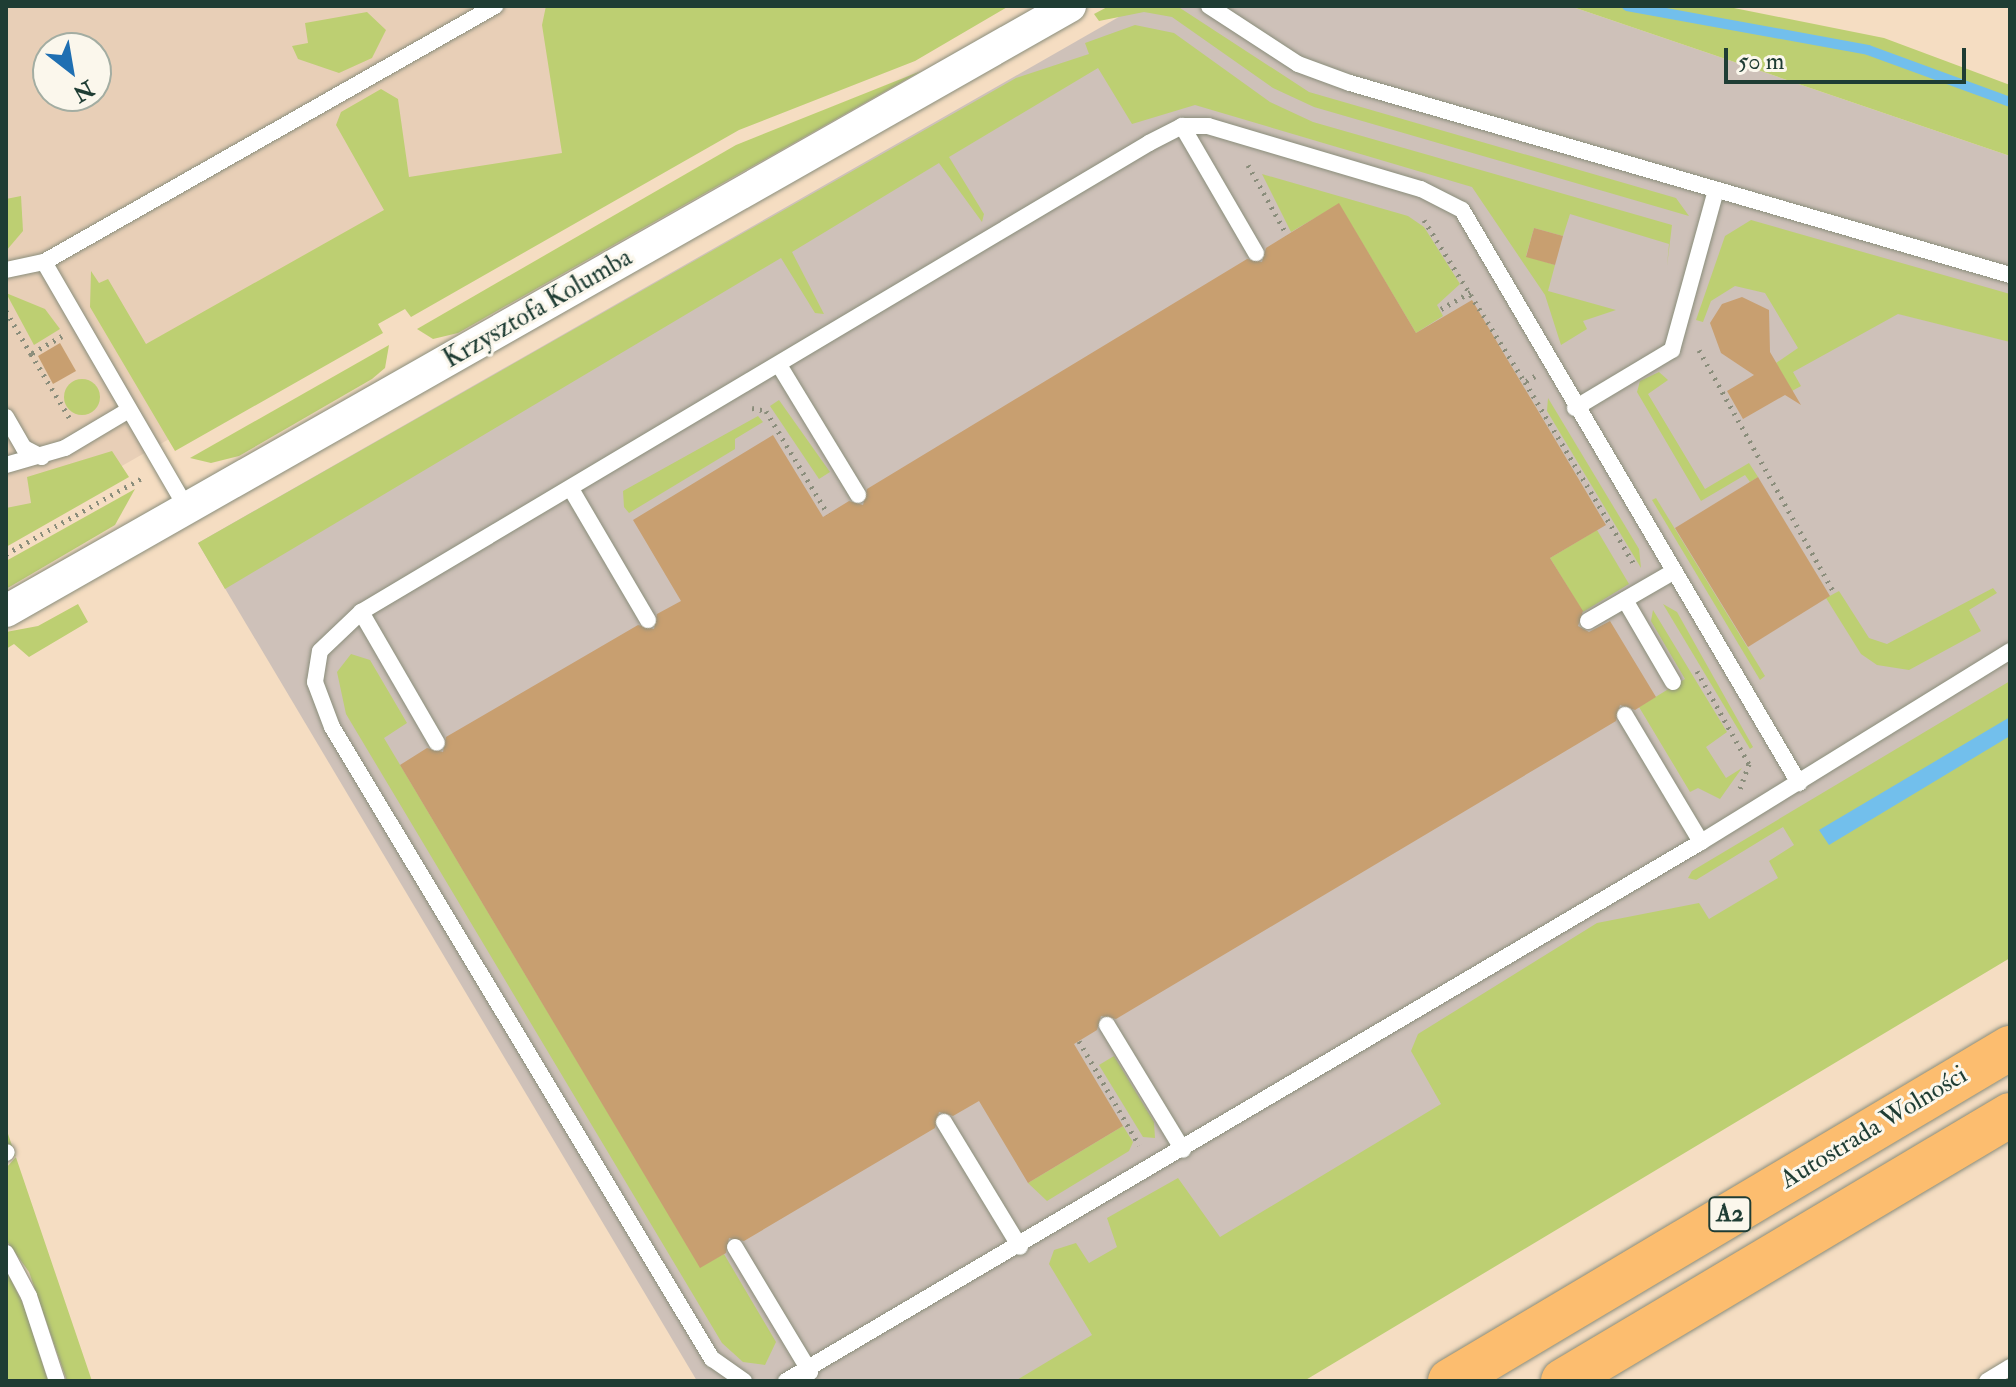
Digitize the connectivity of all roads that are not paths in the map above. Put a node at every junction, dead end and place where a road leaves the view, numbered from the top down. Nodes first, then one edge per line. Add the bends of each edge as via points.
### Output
1 (495, 6) edge
2 (1070, 6) edge
3 (1209, 6) edge
4 (1182, 126) junction
5 (1716, 190) junction
6 (1256, 253) dead end
7 (44, 262) junction
8 (6, 270) edge
9 (2010, 275) edge
10 (779, 365) junction
11 (1575, 408) junction
12 (129, 410) junction
13 (6, 417) edge
14 (42, 457) junction
15 (6, 465) edge
16 (571, 489) junction
17 (858, 495) dead end
18 (187, 509) junction
19 (1673, 572) junction
20 (1625, 600) junction
21 (6, 611) edge
22 (361, 612) junction
23 (648, 620) dead end
24 (1588, 621) dead end
25 (2010, 651) edge
26 (1673, 682) dead end
27 (1625, 715) dead end
28 (437, 743) dead end
29 (1799, 783) junction
30 (1701, 842) junction
31 (1107, 1025) dead end
32 (2010, 1048) edge
33 (2010, 1115) edge
34 (944, 1122) dead end
35 (1183, 1150) junction
36 (735, 1247) dead end
37 (1020, 1247) junction
38 (6, 1253) edge
39 (2010, 1367) edge
40 (810, 1372) junction
41 (57, 1381) edge
42 (744, 1381) edge
43 (786, 1381) edge
44 (1450, 1381) edge
45 (1563, 1381) edge
46 (1987, 1381) edge

1 - 7 lane
2 - 18 street, Krzysztofa Kolumba
3 - 5 lane via 1310,70
4 - 6 lane
4 - 10 lane
4 - 11 lane via 1223,130 1421,189 1462,210
5 - 9 lane
5 - 11 lane via 1672,350
7 - 8 lane
7 - 12 lane
10 - 16 lane
10 - 17 lane
11 - 19 lane
12 - 14 lane
12 - 18 lane
13 - 14 lane via 24,448
14 - 15 lane
16 - 22 lane
16 - 23 lane
18 - 21 street, Krzysztofa Kolumba
19 - 20 lane
19 - 29 lane
20 - 24 lane
20 - 26 lane
22 - 28 lane
22 - 42 lane via 320,651 315,682 332,727 712,1359
25 - 29 lane
27 - 30 lane
29 - 30 lane
30 - 35 lane
31 - 35 lane
32 - 44 highway, Autostrada Wolności / A2
33 - 45 highway, A2
34 - 37 lane
35 - 37 lane
36 - 40 lane
37 - 40 lane
38 - 41 lane via 29,1296
39 - 46 lane
40 - 43 lane

